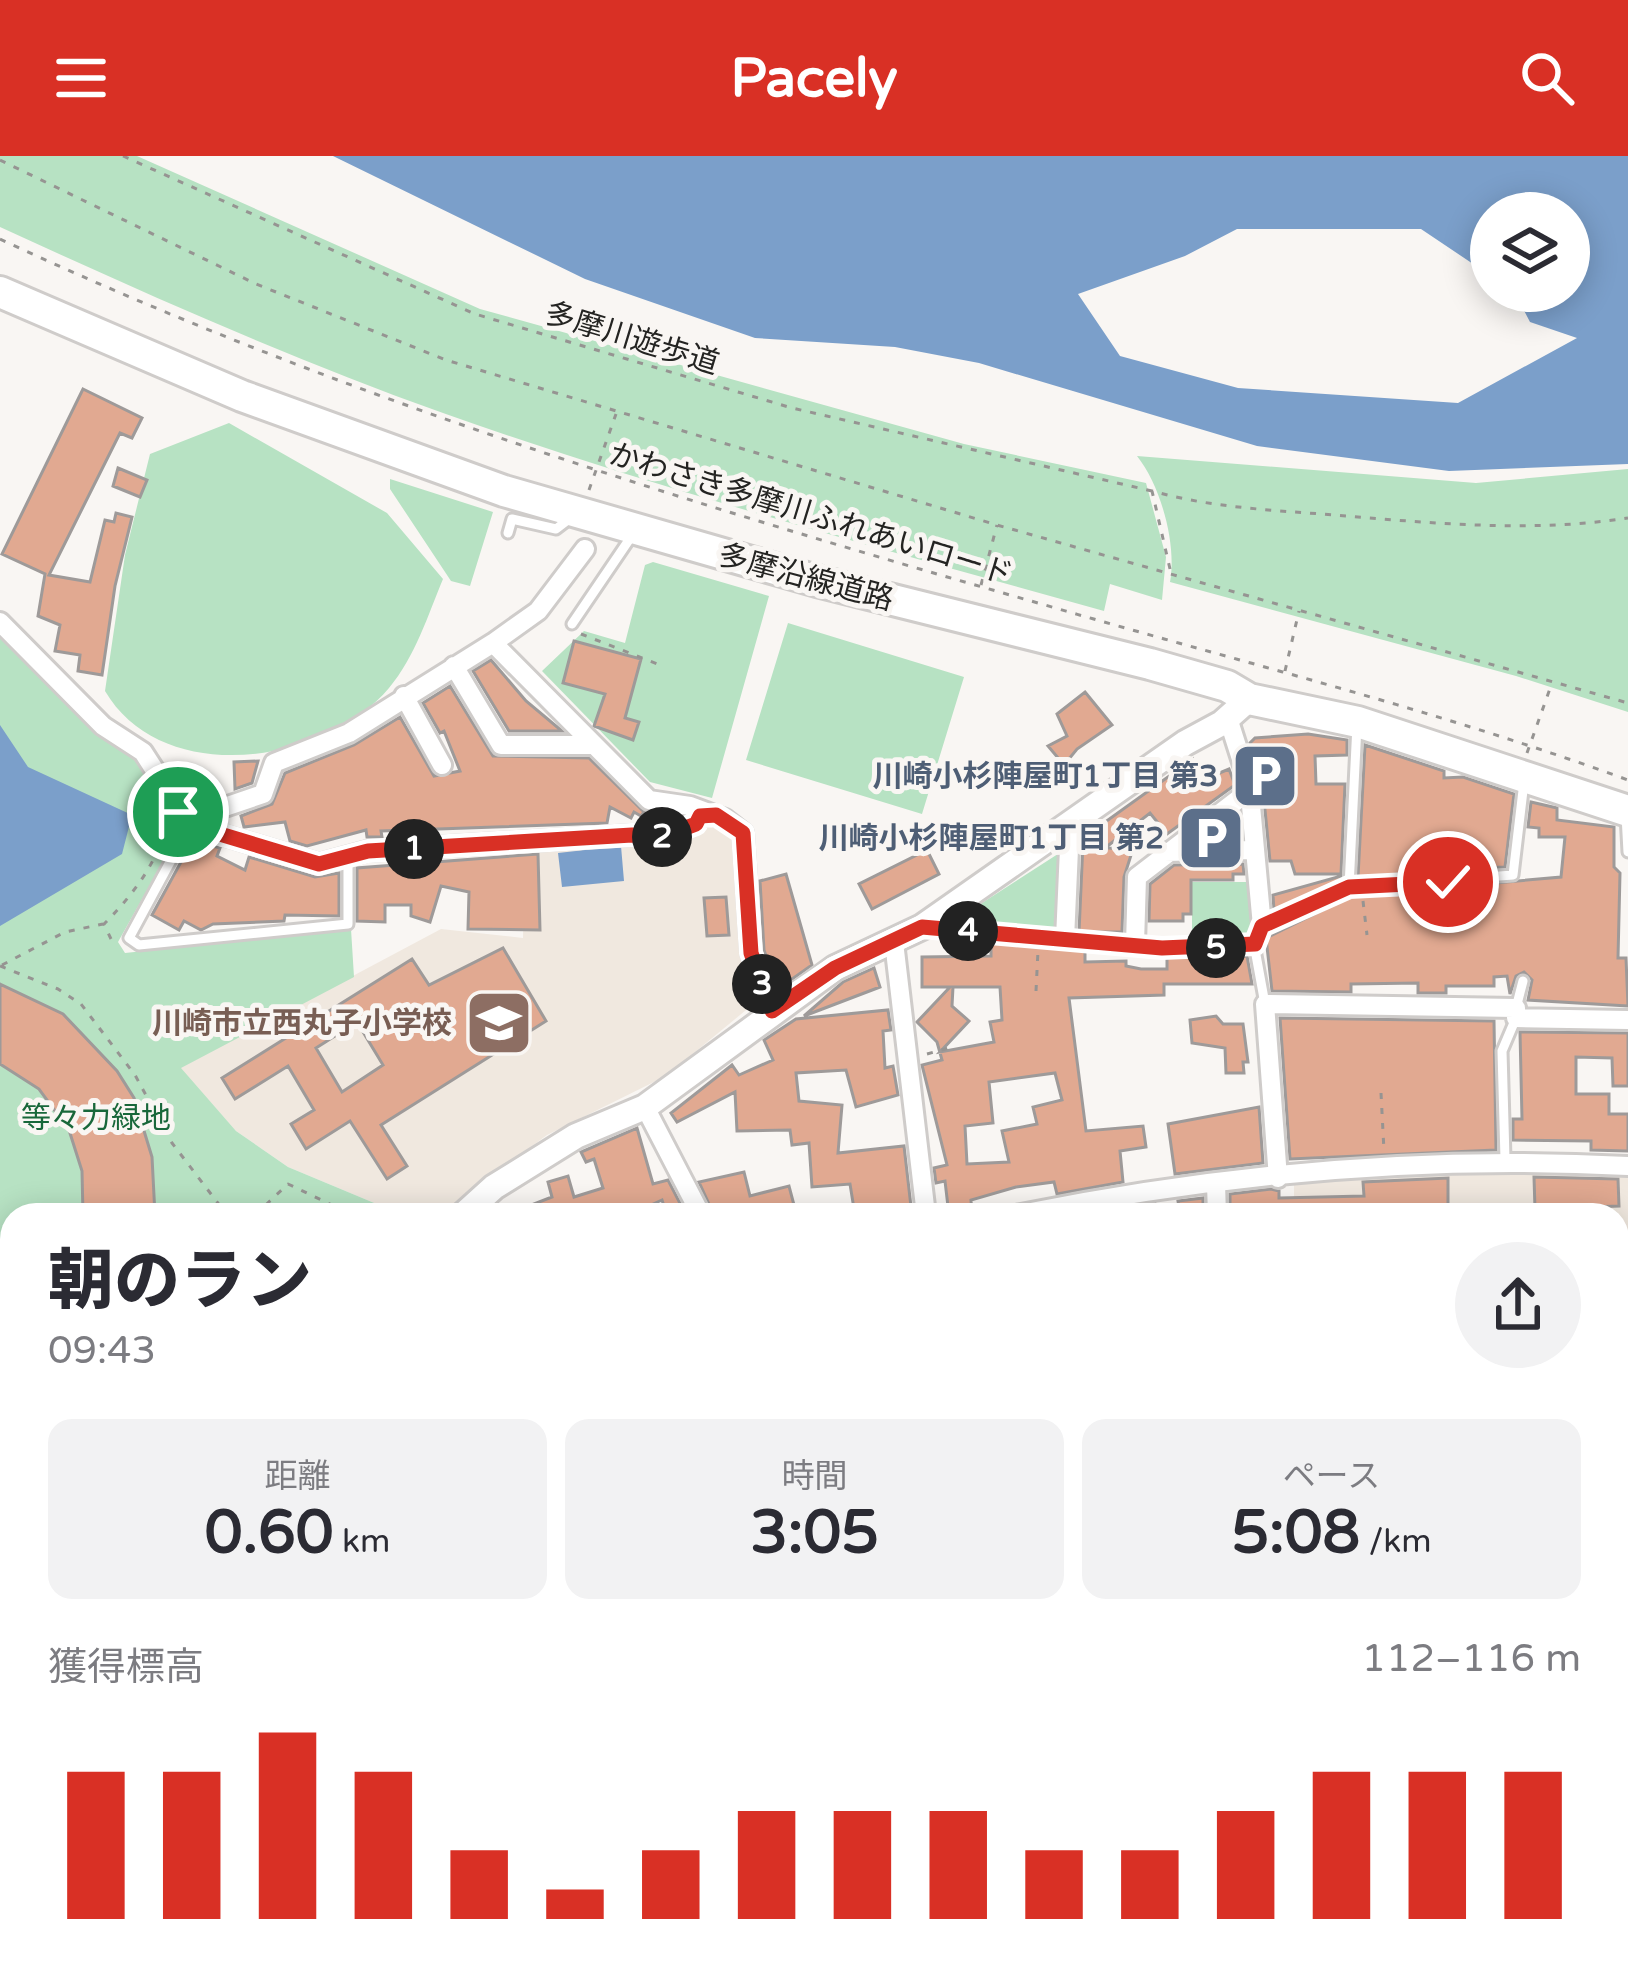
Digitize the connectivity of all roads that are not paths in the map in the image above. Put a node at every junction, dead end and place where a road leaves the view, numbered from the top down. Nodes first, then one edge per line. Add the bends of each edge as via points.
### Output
1 (0, 292) edge
2 (582, 503) junction
3 (636, 530) junction
4 (508, 533) dead end
5 (585, 549) dead end
6 (0, 622) edge
7 (572, 624) road end
8 (493, 643) junction
9 (454, 665) junction
10 (404, 696) junction
11 (1239, 708) junction
12 (1358, 722) junction
13 (592, 745) junction
14 (442, 765) dead end
15 (1525, 778) junction
16 (1249, 791) junction
17 (1627, 801) edge
18 (708, 814) junction
19 (192, 825) junction
20 (1070, 826) junction
21 (1254, 850) junction
22 (1164, 852) junction
23 (1628, 852) edge
24 (348, 859) junction
25 (1355, 887) junction
26 (922, 927) junction
27 (1258, 935) junction
28 (1065, 939) junction
29 (894, 942) junction
30 (1136, 944) junction
31 (1522, 981) dead end
32 (1265, 1004) junction
33 (772, 1011) junction
34 (1516, 1013) junction
35 (1628, 1019) edge
36 (645, 1107) junction
37 (1505, 1159) junction
38 (1628, 1166) edge
39 (1278, 1178) junction
40 (1216, 1184) junction
41 (476, 1203) edge
42 (695, 1203) edge
43 (925, 1203) edge
44 (1078, 1203) edge
45 (1217, 1203) edge

1 - 2 main road, 多摩沿線道路 via 374,447
2 - 3 main road, 多摩沿線道路
2 - 4 lane via 556,530 512,519
3 - 7 lane
3 - 11 main road, 多摩沿線道路 via 1227,686
5 - 8 street via 538,611
6 - 19 street via 103,726 143,752
8 - 9 street
8 - 13 street
9 - 10 street
9 - 13 street via 501,745
10 - 14 street
10 - 19 street via 349,733 274,763 262,794
11 - 12 main road, 多摩沿線道路
11 - 16 street
11 - 20 street
12 - 15 main road, 多摩沿線道路
12 - 25 lane
13 - 18 street via 649,800
15 - 17 main road, 多摩沿線道路
15 - 25 lane via 1513,875
16 - 21 street
16 - 22 street
17 - 23 lane
18 - 24 street via 659,838 368,851
18 - 33 street via 743,833 751,953
19 - 24 street via 319,864
19 - 24 lane via 129,938 140,945 348,924
20 - 26 street
20 - 28 street
21 - 22 street
21 - 27 street
22 - 30 street via 1137,877
25 - 27 lane
26 - 28 lane
26 - 29 street
27 - 30 lane
27 - 32 lane
28 - 30 lane
29 - 33 street via 835,968
29 - 43 street
31 - 34 lane
32 - 34 street
32 - 39 street
33 - 36 street
34 - 35 street
34 - 37 lane via 1502,1051
36 - 41 street via 576,1136
36 - 42 street
37 - 38 street
37 - 39 street
39 - 40 street
40 - 44 street
40 - 45 street

